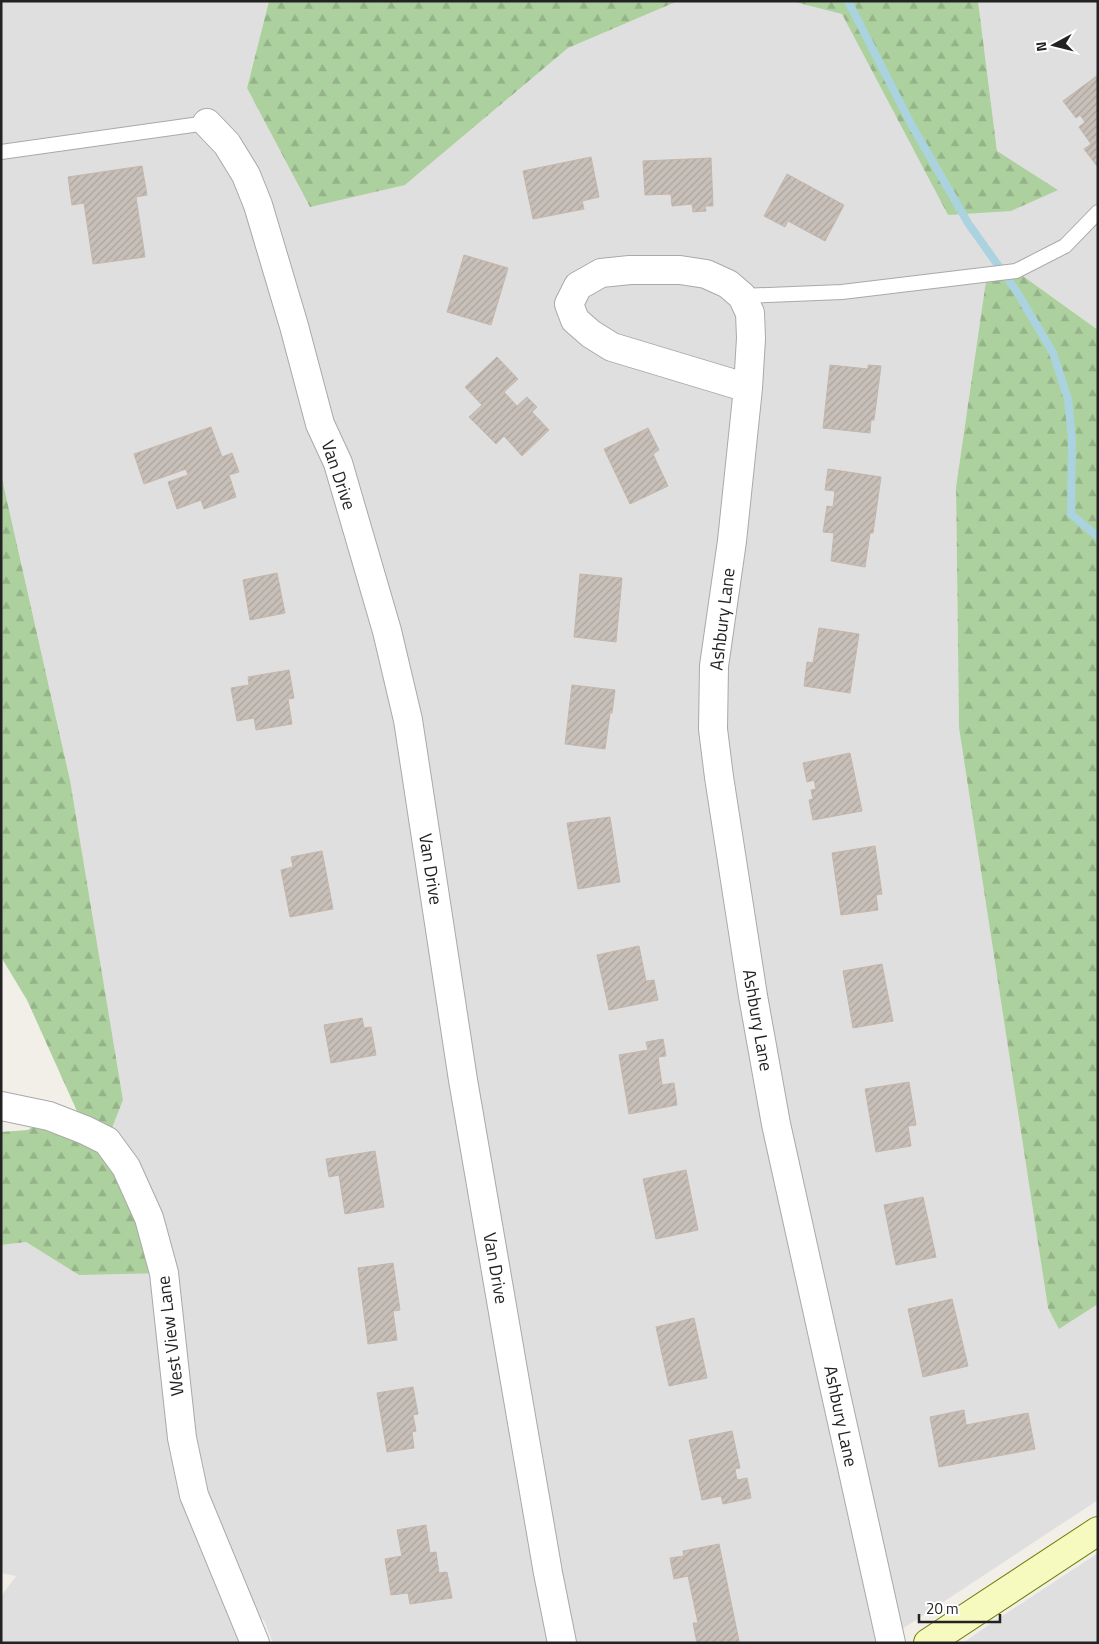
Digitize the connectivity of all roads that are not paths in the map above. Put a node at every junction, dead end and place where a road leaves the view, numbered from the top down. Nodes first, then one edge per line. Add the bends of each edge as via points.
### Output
1 (207, 123) joint
2 (1, 152) edge
3 (1098, 212) edge
4 (742, 296) junction
5 (748, 388) junction
6 (1, 1106) edge
7 (1098, 1532) edge
8 (254, 1643) edge
9 (562, 1643) edge
10 (891, 1643) edge
11 (928, 1643) edge

1 - 2 lane
1 - 9 street, Van Drive via 227,144 258,205 318,416 338,463 406,711 463,1080
3 - 4 lane via 1065,246 1016,270 842,292
4 - 5 street, Ashbury Lane via 750,313
4 - 5 street via 728,284 706,274 680,270 630,270 601,273 578,286 569,304 575,320 612,347
5 - 10 street, Ashbury Lane via 732,540 714,666 713,730 718,777 776,1124
6 - 8 street, West View Lane via 48,1116 85,1130 107,1141 126,1167 149,1218 164,1273 182,1438 194,1495
7 - 11 street

